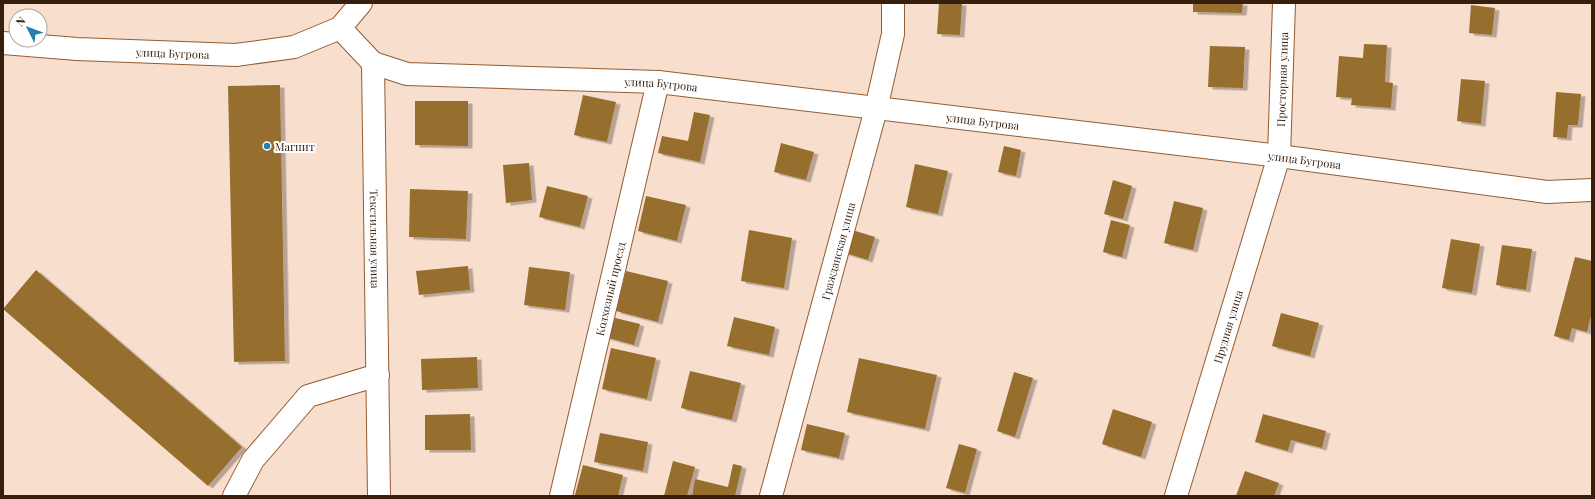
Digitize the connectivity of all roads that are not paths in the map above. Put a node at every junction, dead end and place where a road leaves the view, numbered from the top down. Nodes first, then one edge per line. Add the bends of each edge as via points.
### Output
1 (361, 3) edge
2 (893, 3) edge
3 (1284, 3) edge
4 (340, 28) junction
5 (3, 42) edge
6 (373, 63) junction
7 (658, 82) junction
8 (876, 109) junction
9 (1280, 156) junction
10 (1592, 190) edge
11 (378, 375) junction
12 (234, 496) edge
13 (379, 496) edge
14 (561, 496) edge
15 (771, 496) edge
16 (1176, 496) edge

1 - 4 street
2 - 8 street, Гражданская улица via 893,34
3 - 9 street, Просторная улица
4 - 5 street, улица Бугрова via 294,46 236,54 78,49
4 - 6 street
6 - 7 street, улица Бугрова via 407,74
6 - 11 street, Текстильная улица
7 - 8 street, улица Бугрова
7 - 14 street, Колхозный проезд
8 - 9 street, улица Бугрова
8 - 15 street, Гражданская улица
9 - 10 street, улица Бугрова via 1547,192
9 - 16 street, Прудная улица
11 - 12 street via 308,396 253,460
11 - 13 street, Текстильная улица

